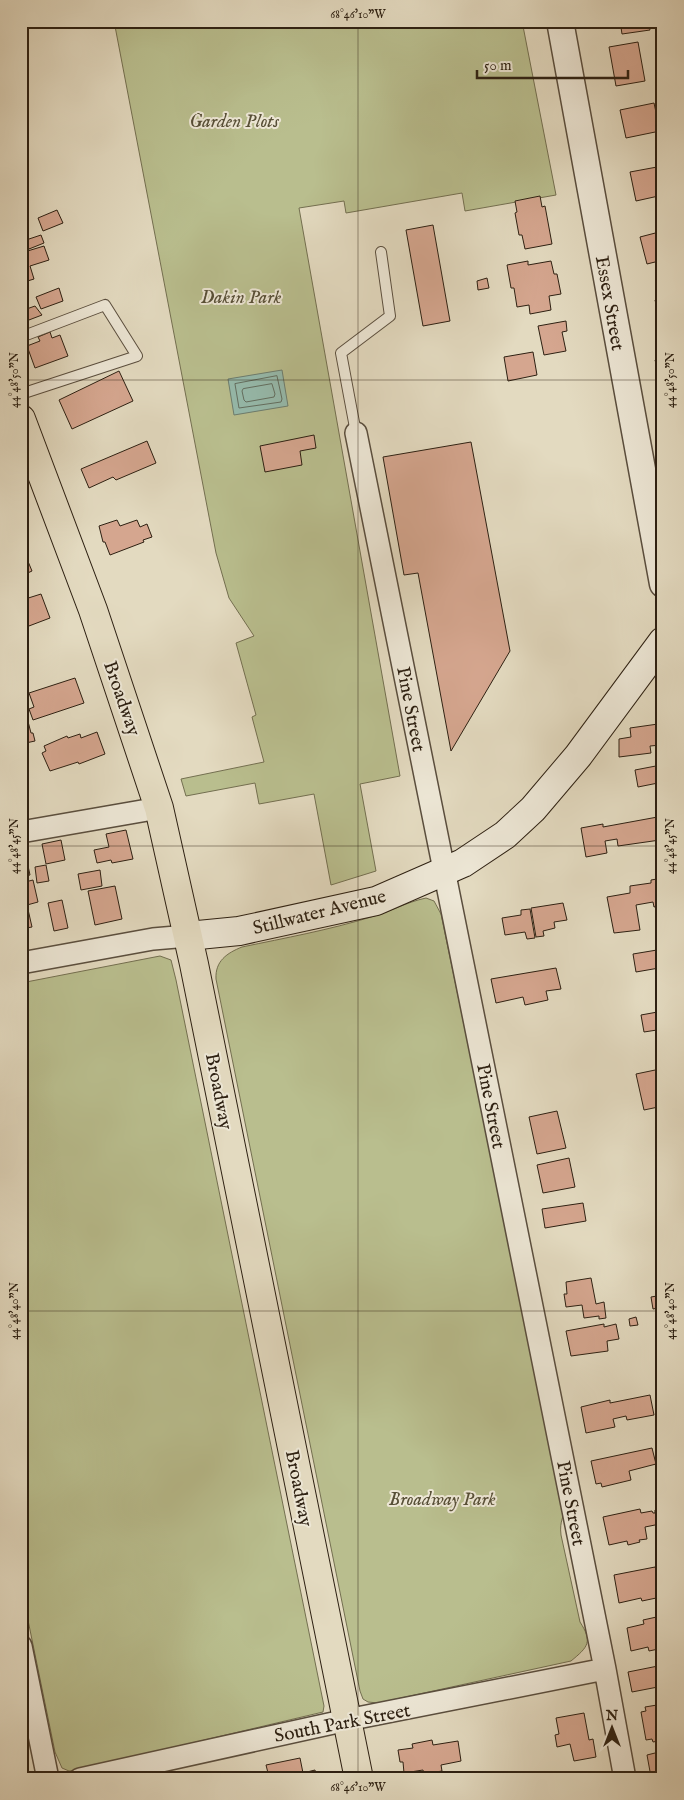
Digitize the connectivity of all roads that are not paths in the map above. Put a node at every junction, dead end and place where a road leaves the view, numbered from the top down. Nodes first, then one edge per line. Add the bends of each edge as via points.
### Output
1 (560, 21) edge
2 (380, 252) dead end
3 (21, 337) edge
4 (21, 394) edge
5 (21, 419) edge
6 (356, 433) joint
7 (663, 584) edge
8 (663, 641) edge
9 (160, 808) junction
10 (21, 832) edge
11 (444, 872) junction
12 (188, 936) junction
13 (21, 963) edge
14 (21, 1646) edge
15 (605, 1669) junction
16 (347, 1720) junction
17 (48, 1779) edge
18 (80, 1779) edge
19 (359, 1779) edge
20 (625, 1779) edge

1 - 7 street, Essex Street
2 - 6 lane via 390,316 341,353
3 - 4 lane via 105,305 137,356
5 - 9 main road, Broadway via 93,610
6 - 11 street, Pine Street
8 - 11 main road, Stillwater Avenue via 578,756 533,809 505,835
9 - 10 street
9 - 12 main road, Broadway
11 - 12 main road, Stillwater Avenue via 376,901 239,931
11 - 15 street, Pine Street
12 - 13 street, Stillwater Avenue via 153,939
12 - 16 main road, Broadway
14 - 17 street
15 - 16 street, South Park Street
15 - 20 street, Pine Street
16 - 18 street, South Park Street
16 - 19 main road, Broadway

